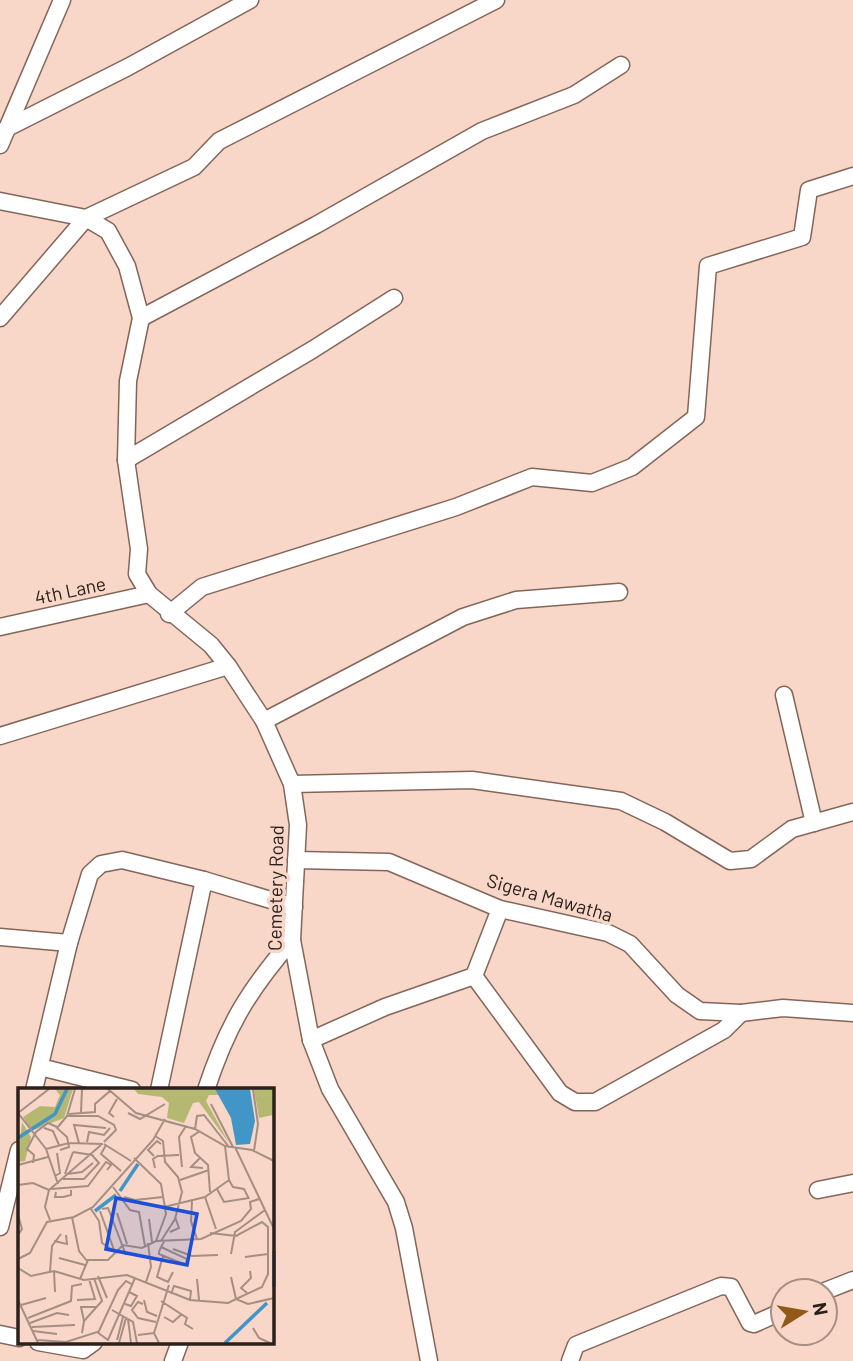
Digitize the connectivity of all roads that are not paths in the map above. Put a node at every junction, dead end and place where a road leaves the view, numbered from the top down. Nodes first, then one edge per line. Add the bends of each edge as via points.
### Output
1 (62, 0) edge
2 (250, 0) edge
3 (496, 0) edge
4 (621, 65) dead end
5 (7, 128) junction
6 (0, 145) edge
7 (853, 176) edge
8 (0, 201) edge
9 (86, 218) junction
10 (394, 298) dead end
11 (0, 318) edge
12 (141, 318) junction
13 (126, 460) junction
14 (619, 592) dead end
15 (149, 594) junction
16 (169, 614) junction
17 (0, 627) edge
18 (228, 666) junction
19 (784, 695) dead end
20 (264, 722) junction
21 (0, 736) edge
22 (292, 784) junction
23 (853, 812) edge
24 (814, 823) junction
25 (296, 860) junction
26 (204, 880) junction
27 (294, 906) junction
28 (500, 909) junction
29 (0, 937) edge
30 (292, 940) junction
31 (69, 943) junction
32 (474, 976) junction
33 (741, 1013) junction
34 (853, 1013) edge
35 (311, 1040) junction
36 (40, 1067) junction
37 (35, 1088) edge
38 (124, 1088) edge
39 (159, 1088) edge
40 (207, 1088) edge
41 (18, 1154) edge
42 (853, 1183) edge
43 (818, 1190) dead end
44 (0, 1227) edge
45 (769, 1317) edge
46 (0, 1334) edge
47 (18, 1338) edge
48 (49, 1344) edge
49 (91, 1344) edge
50 (179, 1344) edge
51 (173, 1361) edge
52 (429, 1361) edge
53 (570, 1361) edge

1 - 5 street
2 - 5 street
3 - 9 street via 219,141 194,167
4 - 12 street via 574,95 482,131
5 - 6 street
7 - 16 street via 809,190 802,237 708,266 696,417 632,467 592,483 532,477 456,507 202,587
8 - 9 street, Cemetery Road
9 - 11 street
9 - 12 street, Cemetery Road via 108,231 127,266
10 - 13 street
12 - 13 street, Cemetery Road via 128,381
13 - 15 street, Cemetery Road via 139,549 137,574
14 - 20 street via 516,600 463,617
15 - 16 street, Cemetery Road
15 - 17 street, 4th Lane
16 - 18 street, Cemetery Road via 211,646
18 - 20 street, Cemetery Road
18 - 21 street
19 - 24 street
20 - 22 street, Cemetery Road
22 - 24 street via 472,780 621,801 730,861 751,859 792,829
22 - 25 street, Cemetery Road via 298,825
23 - 24 street
25 - 27 street, Cemetery Road
25 - 28 street, Sigera Mawatha via 390,862
26 - 27 street
26 - 31 street via 122,860 101,864 90,874
26 - 39 street
27 - 30 street, Cemetery Road
28 - 32 street
28 - 33 street, Sigera Mawatha via 608,933 630,944 677,995 699,1011
29 - 31 street
30 - 35 street, Cemetery Road
30 - 40 street via 256,982 222,1043
31 - 36 street
32 - 33 street via 560,1093 575,1102 595,1102 724,1030
32 - 35 street via 385,1007
33 - 34 street, Sigera Mawatha via 783,1008
35 - 52 street, Cemetery Road via 330,1089 396,1202
36 - 37 street
36 - 38 street
41 - 44 street
42 - 43 street
45 - 53 street via 750,1323 730,1287 721,1286 576,1345
46 - 47 street
48 - 49 street via 83,1350
50 - 51 street

